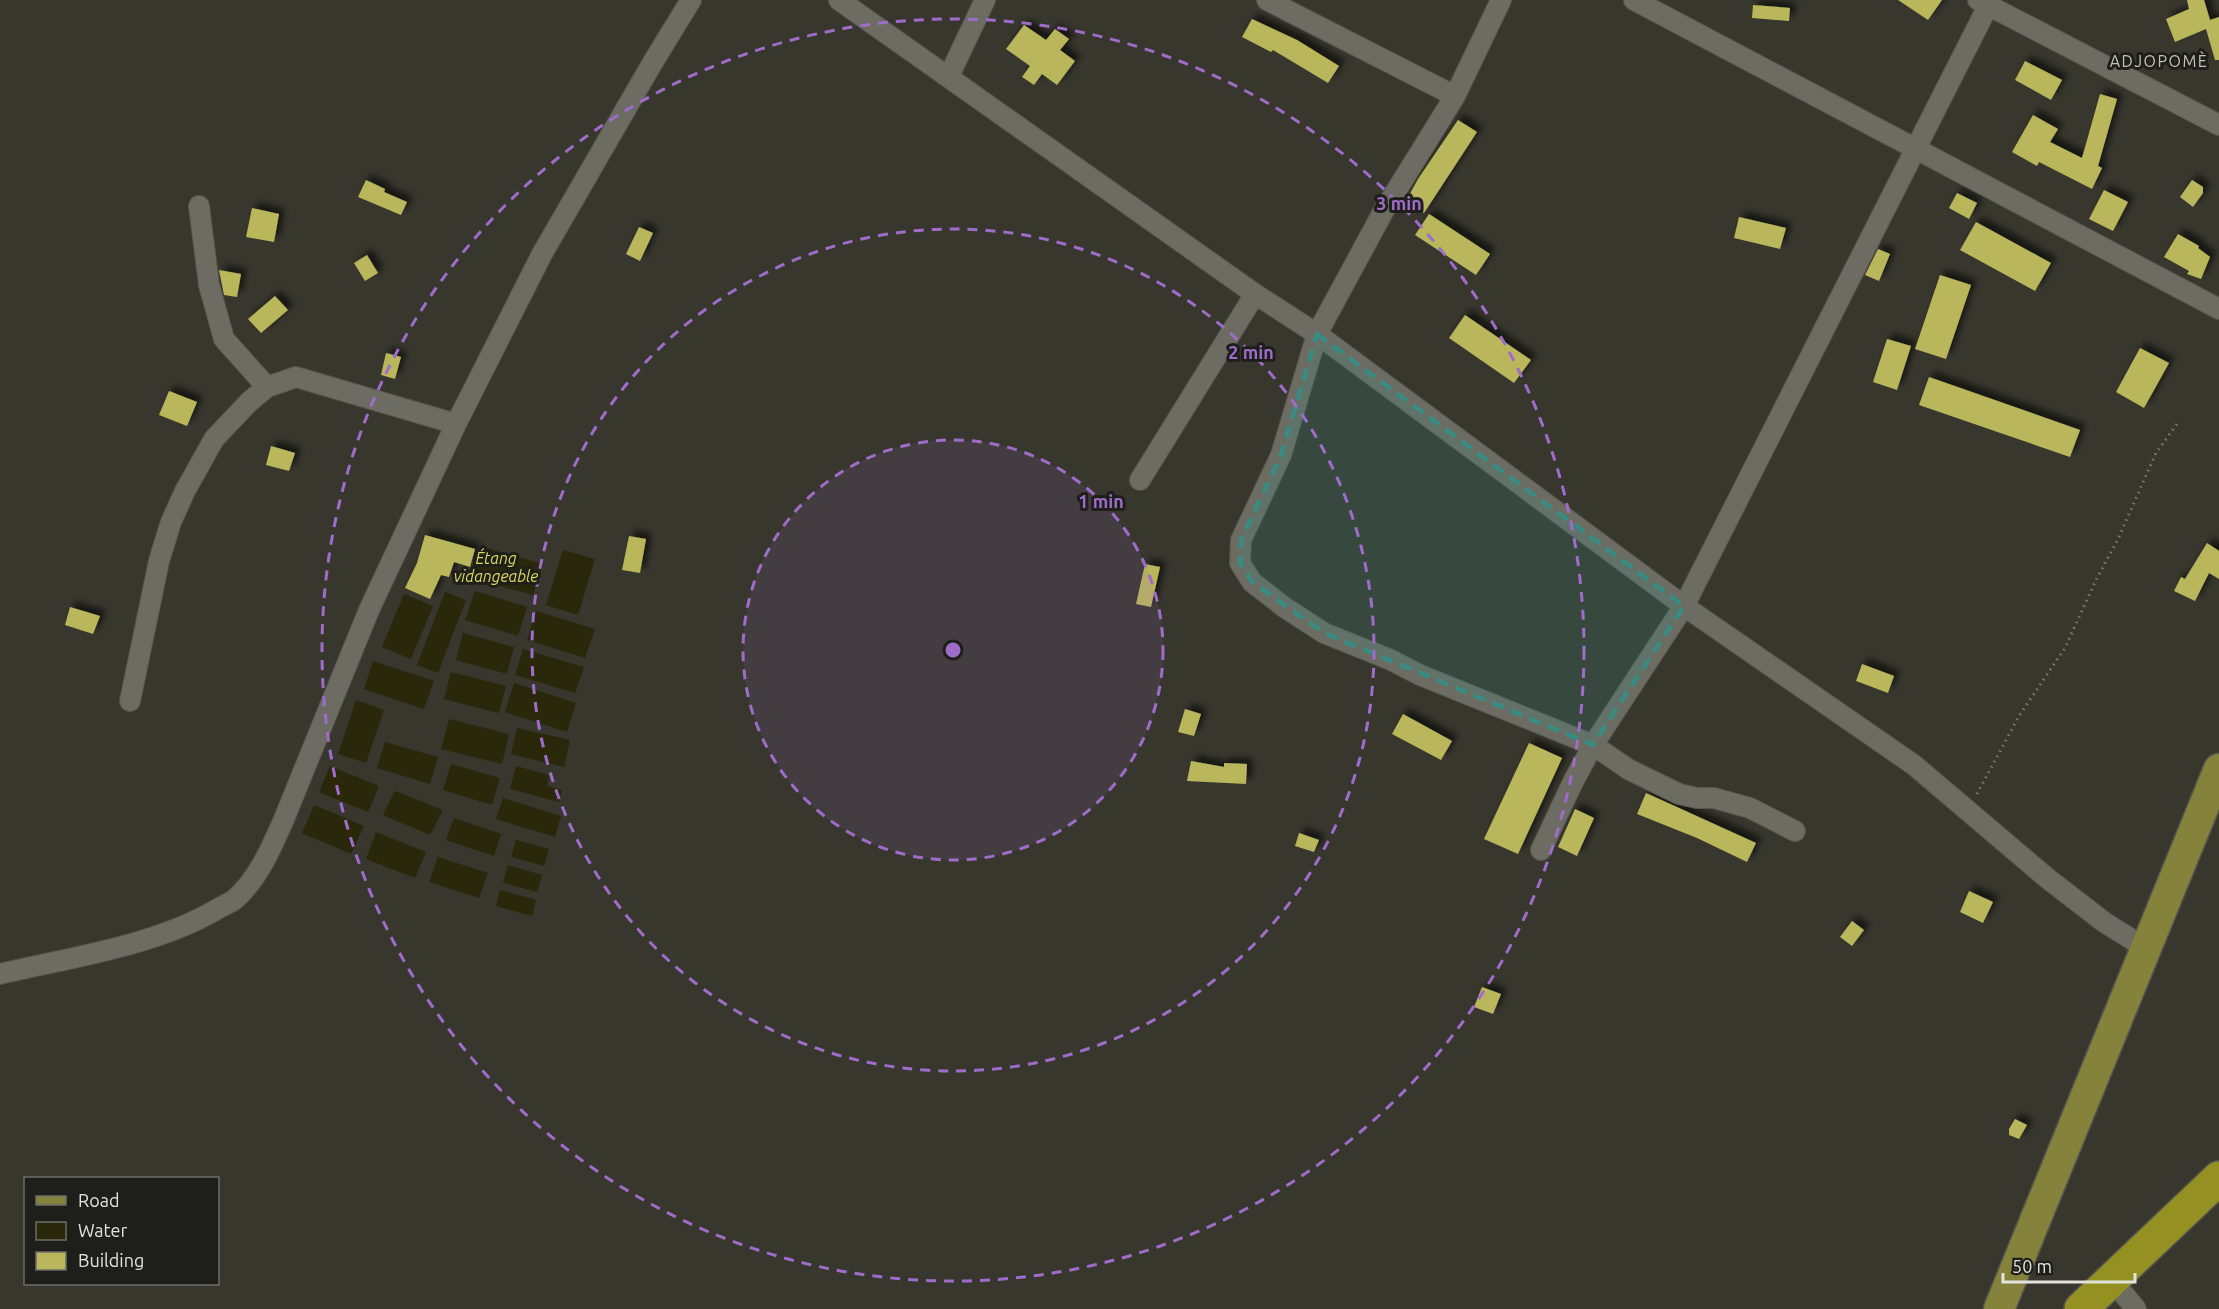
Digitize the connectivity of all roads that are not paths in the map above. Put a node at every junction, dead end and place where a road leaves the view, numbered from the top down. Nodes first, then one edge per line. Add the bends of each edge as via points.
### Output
1 (691, 0) edge
2 (839, 0) edge
3 (985, 0) edge
4 (1267, 0) edge
5 (1501, 0) edge
6 (1634, 0) edge
7 (1986, 2) edge
8 (949, 76) junction
9 (1455, 96) junction
10 (2219, 125) edge
11 (1916, 149) junction
12 (199, 206) dead end
13 (1255, 294) junction
14 (2219, 309) edge
15 (1317, 334) junction
16 (267, 387) junction
17 (456, 423) junction
18 (1140, 480) dead end
19 (1684, 606) junction
20 (130, 701) dead end
21 (1593, 745) junction
22 (2219, 769) edge
23 (1795, 831) dead end
24 (1541, 850) dead end
25 (2147, 949) junction
26 (0, 974) edge
27 (2219, 1178) edge
28 (2111, 1279) junction
29 (1999, 1309) edge
30 (2080, 1309) edge
31 (2136, 1309) edge

1 - 17 street via 542,254
2 - 8 street
3 - 8 street
4 - 9 street
5 - 9 street
6 - 11 street
7 - 10 street
7 - 11 street
8 - 13 street
9 - 15 street via 1383,212
11 - 14 street
11 - 19 street
12 - 16 street via 209,285 224,339
13 - 15 street
13 - 18 street
15 - 19 street
15 - 21 street via 1281,455 1242,540 1240,563 1252,582 1324,633
16 - 17 street via 296,377
16 - 20 street via 214,439 176,512 159,561
17 - 26 street via 369,610 272,846 254,877 234,900 195,922 104,950
19 - 21 street
19 - 25 street via 1914,765 2055,884
21 - 23 street via 1628,769 1679,794 1750,808
21 - 24 street
22 - 25 main road
25 - 29 main road
27 - 28 highway
28 - 30 highway
28 - 31 street

